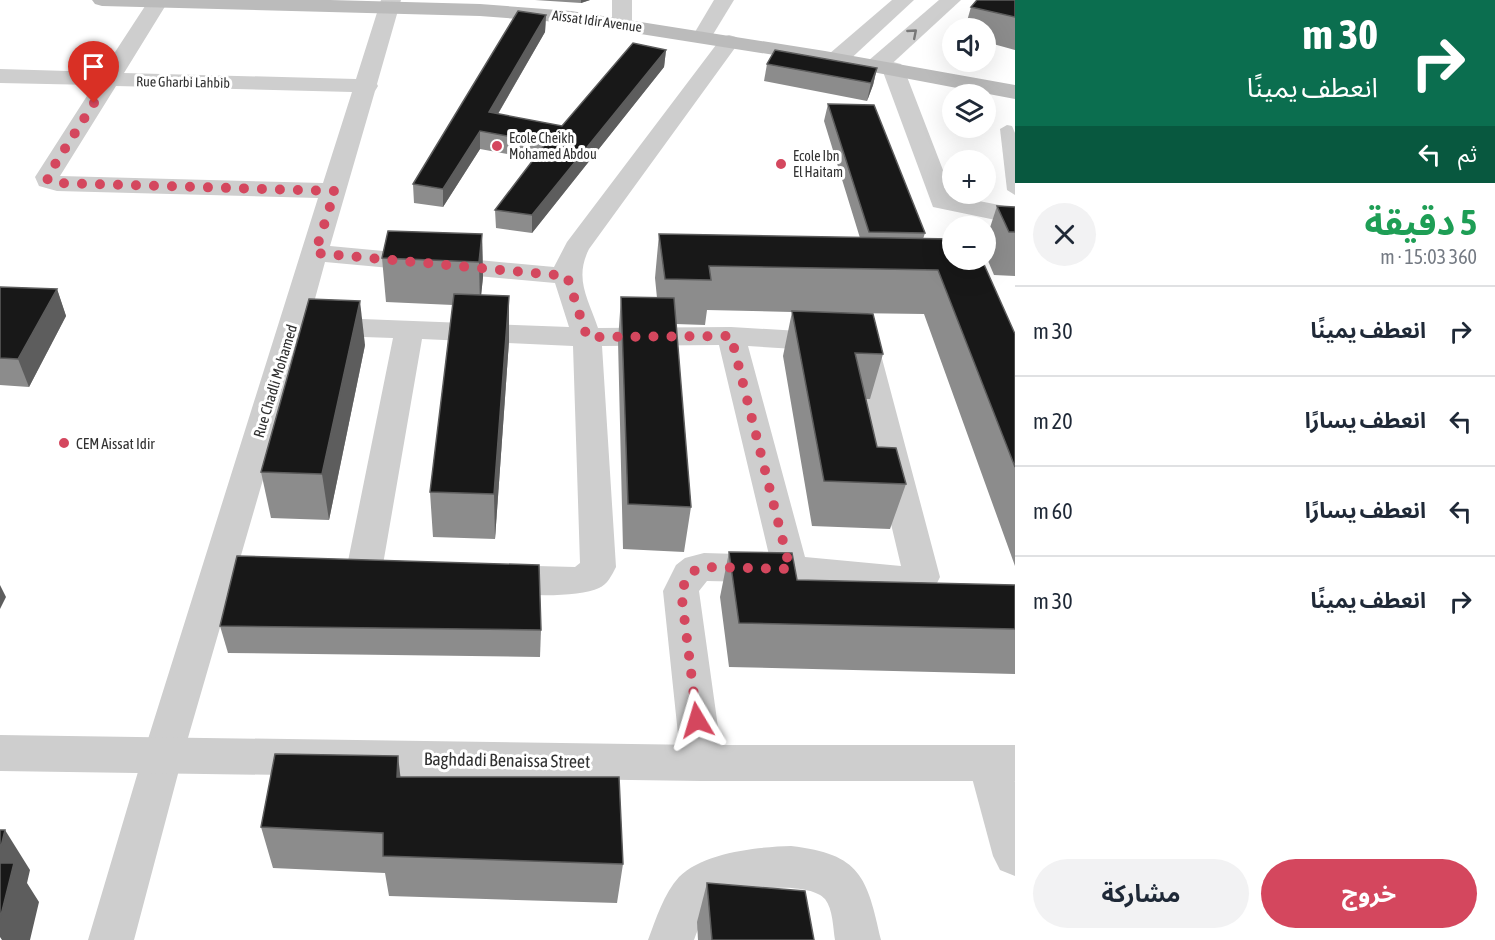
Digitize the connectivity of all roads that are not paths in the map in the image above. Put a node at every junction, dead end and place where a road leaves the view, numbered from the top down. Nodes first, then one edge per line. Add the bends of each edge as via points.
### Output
1 (102, 0) edge
2 (622, 0) edge
3 (724, 0) edge
4 (904, 0) edge
5 (951, 0) edge
6 (159, 1) edge
7 (390, 4) edge
8 (622, 24) junction
9 (716, 39) junction
10 (837, 59) junction
11 (884, 68) junction
12 (0, 76) edge
13 (108, 81) junction
14 (367, 86) junction
15 (1015, 92) edge
16 (1007, 129) dead end
17 (1015, 190) edge
18 (335, 191) junction
19 (942, 202) edge
20 (952, 204) edge
21 (1015, 216) edge
22 (315, 253) junction
23 (567, 276) junction
24 (292, 325) junction
25 (409, 330) junction
26 (731, 336) junction
27 (587, 337) junction
28 (790, 569) junction
29 (398, 577) edge
30 (469, 579) edge
31 (0, 753) edge
32 (163, 755) junction
33 (702, 763) junction
34 (1002, 763) edge
35 (1015, 856) edge
36 (673, 937) edge
37 (111, 940) edge
38 (858, 940) edge

1 - 6 main road, Aïssat Idir Avenue
2 - 8 street
3 - 9 street
4 - 10 street
11 -> 5 street
6 - 7 main road, Aïssat Idir Avenue
6 - 13 street
7 - 8 main road, Aïssat Idir Avenue via 524,12
7 - 14 street, Rue Chadli Mohamed
8 - 9 main road, Aïssat Idir Avenue
9 - 10 main road, Aïssat Idir Avenue
9 - 23 street via 576,248
10 - 11 main road, Aïssat Idir Avenue
11 - 15 main road, Aïssat Idir Avenue
11 - 19 street
12 - 13 street, Rue Gharbi Lahbib
13 - 14 street, Rue Gharbi Lahbib
13 - 18 street via 47,177 51,183
14 - 18 street, Rue Chadli Mohamed
16 - 17 lane
18 - 22 street, Rue Chadli Mohamed
20 - 21 street
22 - 23 street
22 - 24 street, Rue Chadli Mohamed
23 - 27 street
24 - 25 street
24 - 32 street, Rue Chadli Mohamed via 234,573
25 - 27 street
25 - 29 street via 346,576
26 - 27 street
26 - 28 street
26 - 28 street via 850,343 865,351 922,575 915,581
27 - 30 street via 598,567 588,578 575,581
28 - 33 street via 698,568 689,575 681,591
31 - 32 street, Baghdadi Benaissa Street
32 - 33 street, Baghdadi Benaissa Street
32 - 37 street, Rue Chadli Mohamed
33 - 34 street, Baghdadi Benaissa Street
34 - 35 street
36 - 38 street via 684,908 697,890 709,882 745,869 784,867 826,873 838,880 845,889

